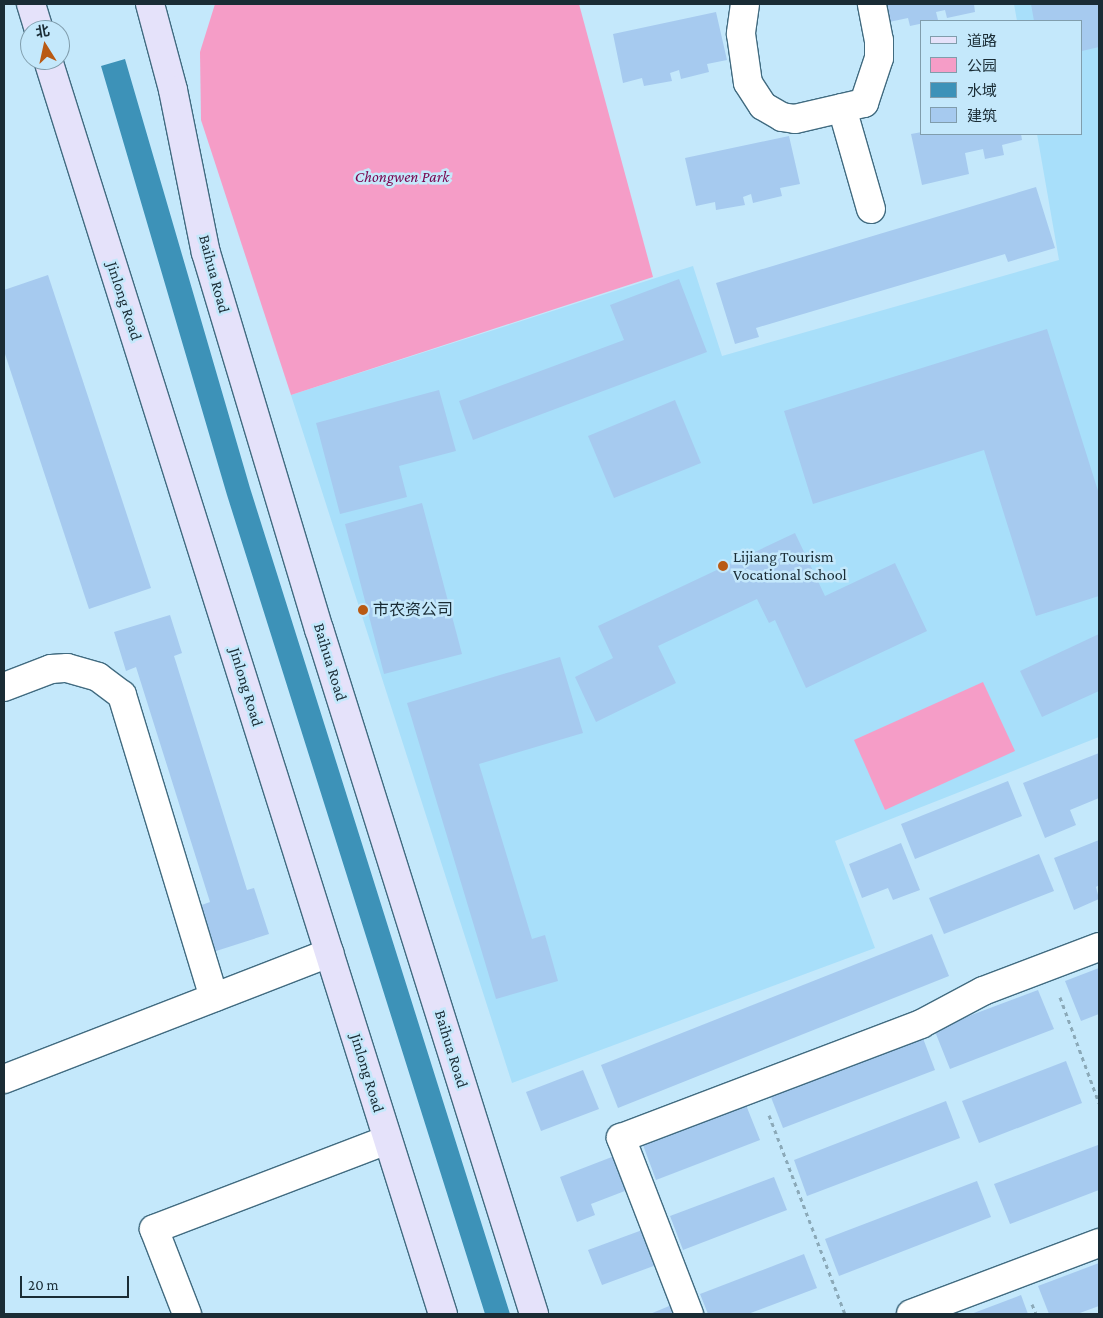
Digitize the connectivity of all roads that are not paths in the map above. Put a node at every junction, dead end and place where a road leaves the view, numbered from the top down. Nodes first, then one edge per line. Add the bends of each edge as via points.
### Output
1 (31, 4) edge
2 (150, 4) edge
3 (745, 4) edge
4 (872, 4) edge
5 (36, 20) edge
6 (51, 70) edge
7 (842, 108) junction
8 (870, 209) dead end
9 (4, 687) edge
10 (1099, 947) edge
11 (329, 953) junction
12 (214, 997) junction
13 (4, 1079) edge
14 (387, 1140) junction
15 (1099, 1243) edge
16 (187, 1314) edge
17 (443, 1314) edge
18 (534, 1314) edge
19 (689, 1314) edge
20 (911, 1314) edge

1 - 5 main road
2 - 18 main road, Baihua Road via 173,90 209,262 322,639
3 - 7 lane via 741,34 743,58 748,83 763,106 782,117 795,119
4 - 7 lane via 880,41 876,74 864,103
6 - 11 main road, Jinlong Road
7 - 8 lane
9 - 12 lane via 51,669 67,668 98,677 122,695
10 - 19 lane via 983,991 921,1024 621,1138
11 - 12 lane
11 - 14 main road, Jinlong Road
12 - 13 lane
14 - 16 lane via 154,1229
14 - 17 main road, Jinlong Road
15 - 20 lane

